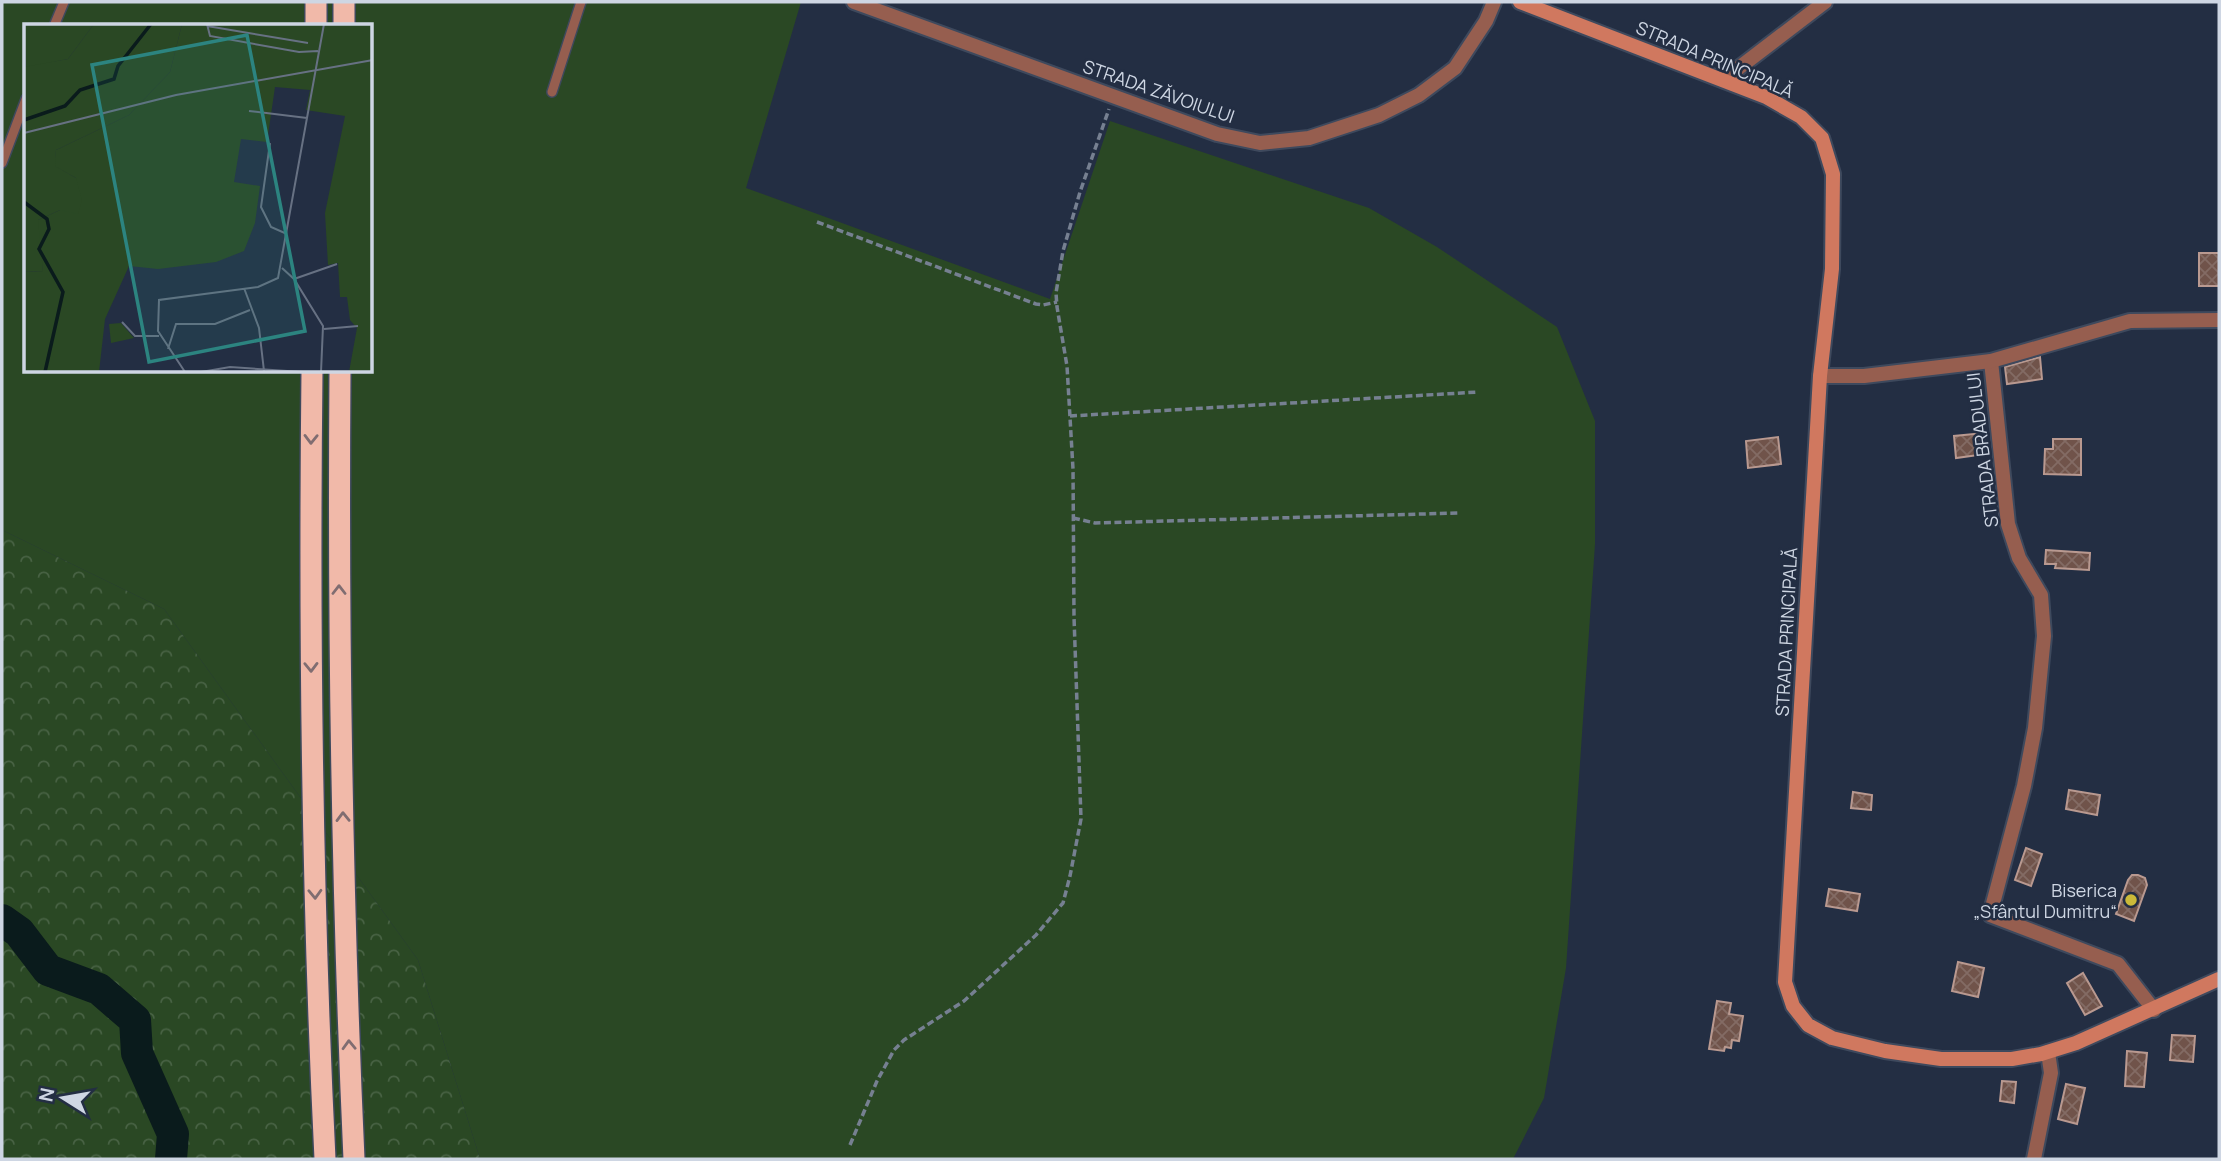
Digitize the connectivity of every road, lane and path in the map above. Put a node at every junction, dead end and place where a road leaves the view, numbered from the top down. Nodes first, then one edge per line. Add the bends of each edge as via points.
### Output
1 (64, 2) edge
2 (316, 2) edge
3 (344, 2) edge
4 (581, 2) edge
5 (854, 2) edge
6 (1493, 2) edge
7 (1520, 2) edge
8 (1825, 2) edge
9 (55, 24) edge
10 (316, 24) edge
11 (344, 24) edge
12 (1723, 80) junction
13 (552, 92) dead end
14 (1113, 96) junction
15 (24, 104) edge
16 (2, 163) edge
17 (817, 222) dead end
18 (1057, 302) junction
19 (2219, 320) edge
20 (1991, 361) junction
21 (312, 373) edge
22 (340, 373) edge
23 (1820, 376) junction
24 (1478, 392) dead end
25 (1070, 416) junction
26 (1460, 513) dead end
27 (1073, 519) junction
28 (2219, 979) edge
29 (2154, 1010) junction
30 (2048, 1052) junction
31 (850, 1145) dead end
32 (325, 1159) edge
33 (354, 1159) edge
34 (2034, 1159) edge

1 - 9 lane
2 - 10 highway
3 - 11 highway
4 - 13 lane
5 - 14 street, STRADA ZĂVOIULUI
6 - 14 street, STRADA ZĂVOIULUI via 1455,68 1379,115 1309,138 1259,143 1217,134
7 - 12 street, STRADA PRINCIPALĂ
8 - 12 street
12 - 23 street, STRADA PRINCIPALĂ via 1801,117 1822,138 1833,174 1832,256
14 - 18 path via 1063,251
15 - 16 lane
17 - 18 path via 1036,304
18 - 25 path
19 - 20 street via 2130,321
20 - 23 street via 1864,376
20 - 29 street, STRADA BRADULUI via 2008,524 2019,558 2041,595 2044,636 2035,728 1990,915 2118,964
21 -> 32 highway via 314,841
33 -> 22 highway via 343,854
23 - 30 street, STRADA PRINCIPALĂ via 1785,982 1793,1006 1808,1025 1832,1038 1885,1052 1941,1059 2012,1059
24 - 25 path
25 - 27 path
26 - 27 path via 1095,523
27 - 31 path via 1081,819 1063,903 964,1001 894,1050
28 - 29 street, STRADA PRINCIPALĂ
29 - 30 street, STRADA PRINCIPALĂ
30 - 34 street via 2051,1073

